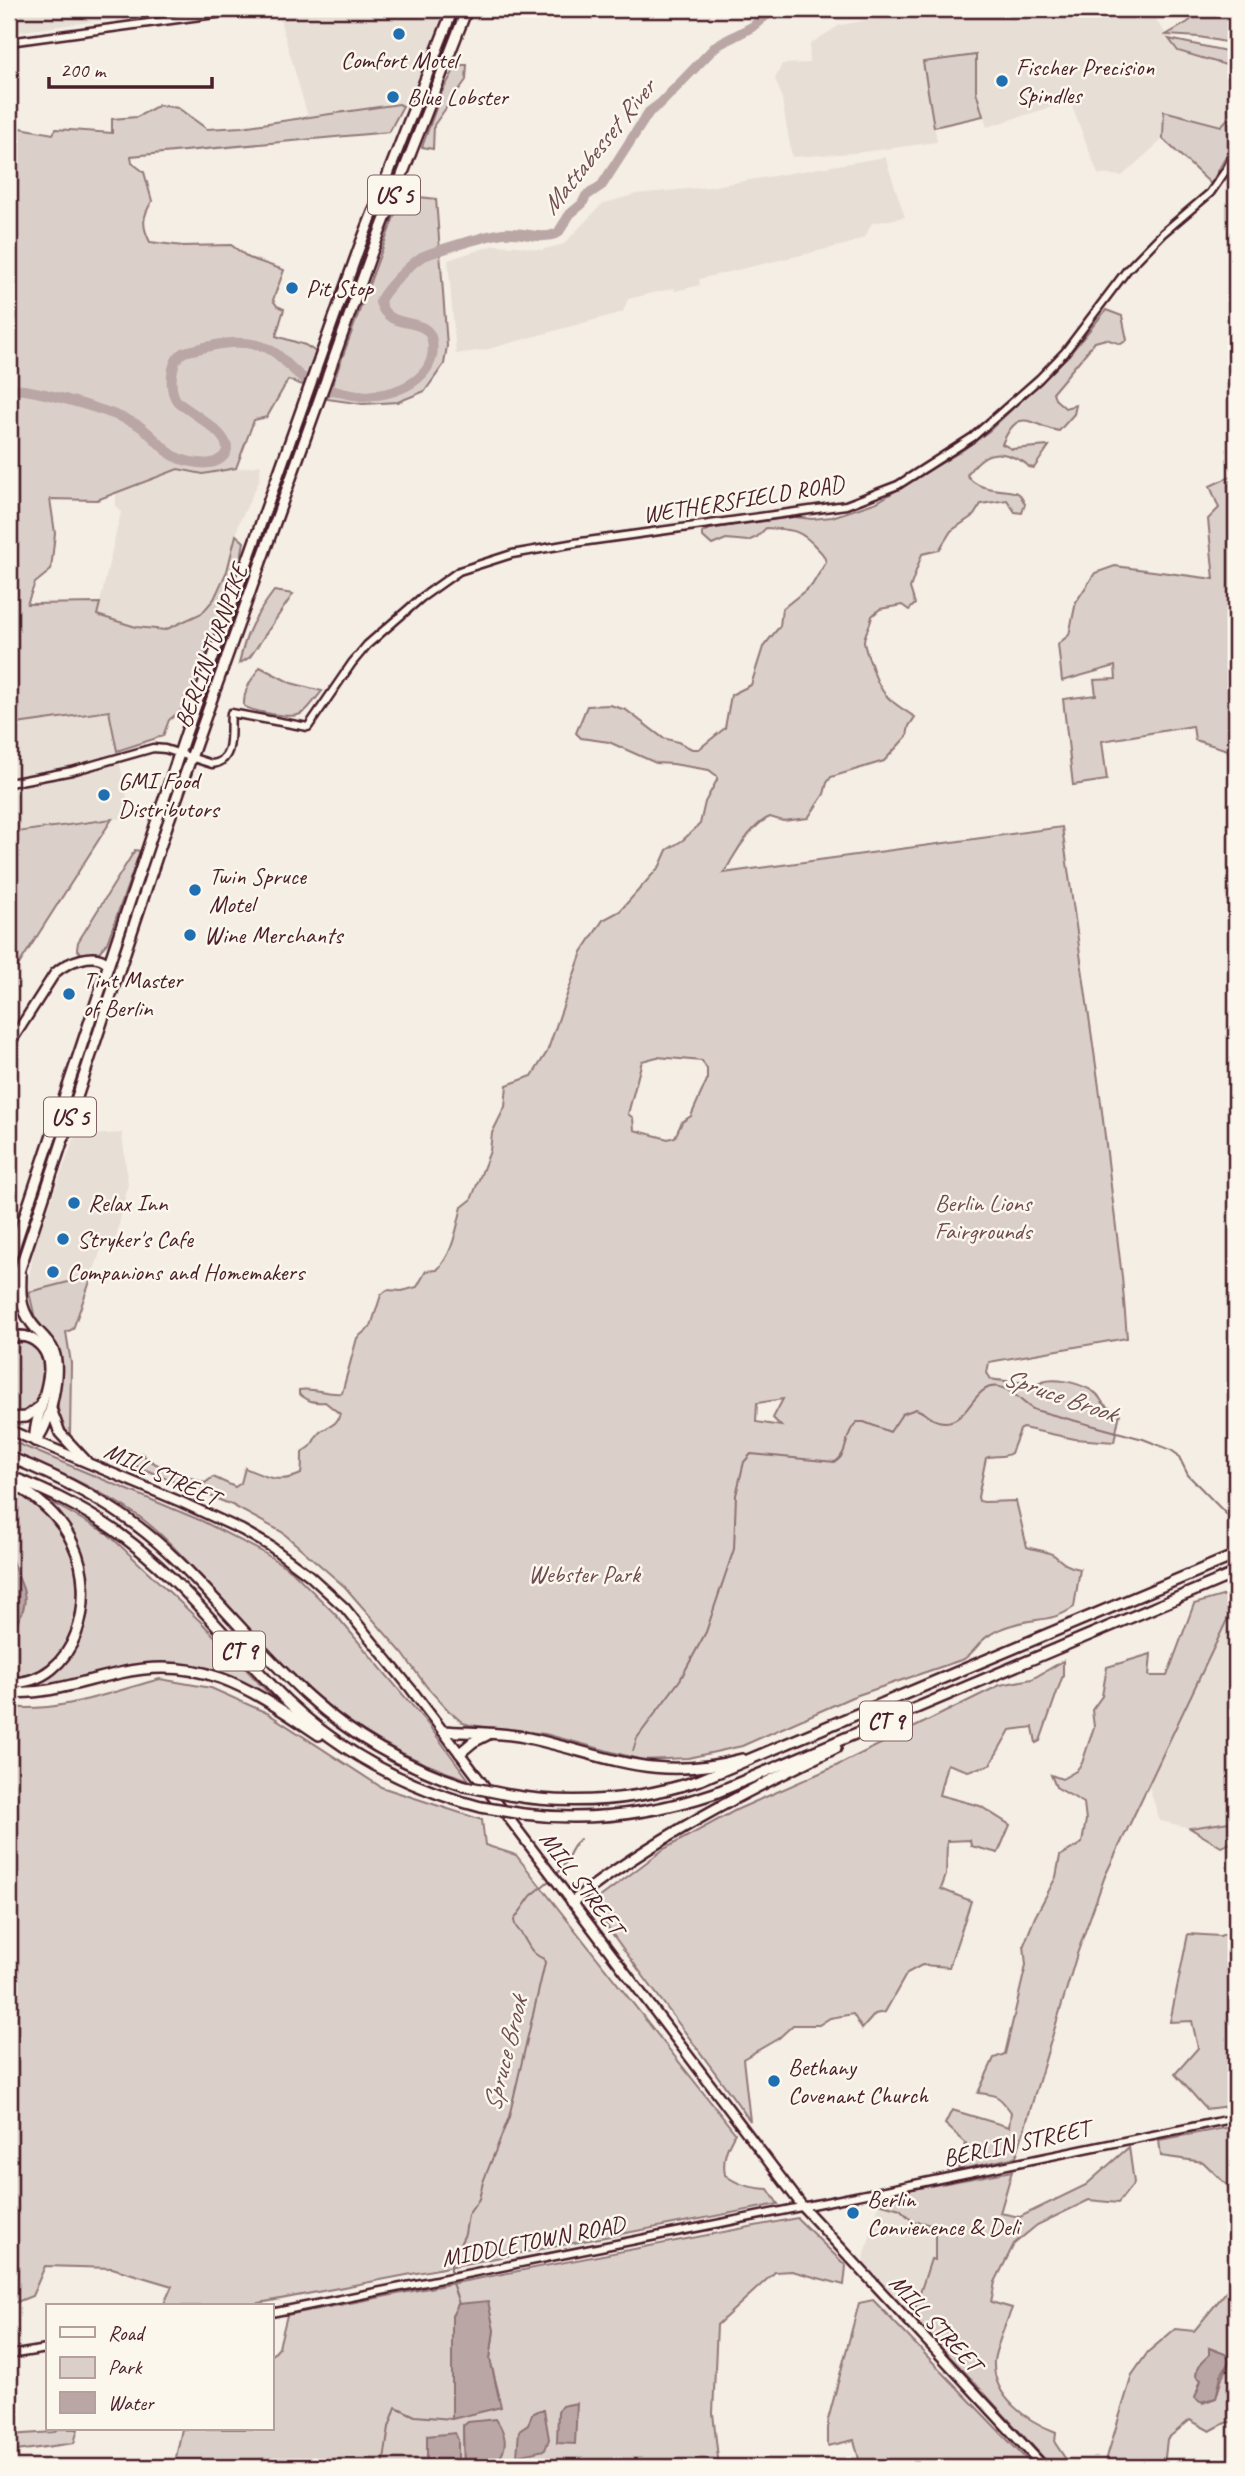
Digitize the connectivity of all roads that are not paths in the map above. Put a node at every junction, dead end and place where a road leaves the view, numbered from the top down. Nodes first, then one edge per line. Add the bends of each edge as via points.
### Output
1 (253, 9) edge
2 (453, 9) edge
3 (467, 9) edge
4 (9, 42) edge
5 (1236, 150) edge
6 (178, 754) junction
7 (191, 758) junction
8 (9, 783) edge
9 (108, 964) junction
10 (120, 967) junction
11 (9, 1045) edge
12 (9, 1263) edge
13 (21, 1266) junction
14 (9, 1302) edge
15 (9, 1339) edge
16 (46, 1405) junction
17 (9, 1418) edge
18 (9, 1430) edge
19 (35, 1441) junction
20 (9, 1457) edge
21 (86, 1461) junction
22 (9, 1476) edge
23 (9, 1481) edge
24 (1236, 1555) edge
25 (1236, 1573) edge
26 (9, 1684) edge
27 (9, 1692) edge
28 (443, 1731) junction
29 (862, 1731) junction
30 (492, 1733) junction
31 (349, 1750) junction
32 (460, 1754) junction
33 (764, 1755) junction
34 (572, 1902) junction
35 (1236, 2118) edge
36 (803, 2207) junction
37 (273, 2313) edge
38 (46, 2349) edge
39 (9, 2355) edge
40 (1044, 2467) edge

1 - 4 street
2 - 6 highway, BERLIN TURNPIKE / US 5 via 364,235
3 - 7 highway, BERLIN TURNPIKE / US 5 via 398,182
5 - 7 street, WETHERSFIELD ROAD via 1210,193 1127,270 1039,379 973,437 898,485 846,505 581,542 512,554 459,571 367,645 308,727 231,713 229,751 223,761 212,764
6 - 7 street
6 - 8 street via 153,748
6 - 9 highway, BERLIN TURNPIKE / US 5
7 - 10 highway, BERLIN TURNPIKE / US 5
9 - 10 main road
9 - 11 main road via 102,958 63,965
9 - 12 highway, BERLIN TURNPIKE / US 5
10 - 13 highway, BERLIN TURNPIKE / US 5
13 - 14 highway, BERLIN TURNPIKE / US 5
13 - 16 highway via 23,1309 55,1357 56,1372
15 - 16 highway via 29,1338 44,1351 49,1368
16 - 17 highway via 28,1416
16 - 19 highway
16 - 21 highway via 60,1433
18 - 19 main road, MILL STREET
19 - 21 main road, MILL STREET
20 - 33 highway, CT 9, bridge via 80,1489 144,1531 303,1693 349,1729 394,1757 465,1786 566,1800 638,1796 700,1780
21 - 28 main road, MILL STREET via 247,1533 295,1563 359,1623
22 - 31 highway, CT 9 via 78,1507 136,1546 287,1700
23 - 26 highway via 45,1506 63,1526 80,1561 83,1588 78,1627 60,1662 35,1679
24 - 33 highway, CT 9
25 - 29 highway, CT 9
27 - 31 highway via 48,1691 137,1670 191,1670 248,1689 327,1741
28 - 30 highway
28 - 32 main road, MILL STREET
29 - 31 highway, CT 9, bridge via 722,1790 667,1807 592,1817 481,1807 409,1783
29 - 34 highway via 850,1742 664,1838
30 - 32 highway
30 - 33 highway via 652,1768 699,1768
32 - 34 main road, MILL STREET
34 - 36 main road, MILL STREET
35 - 36 street, BERLIN STREET
36 - 37 street, MIDDLETOWN ROAD
36 - 40 main road, MILL STREET
38 - 39 street

